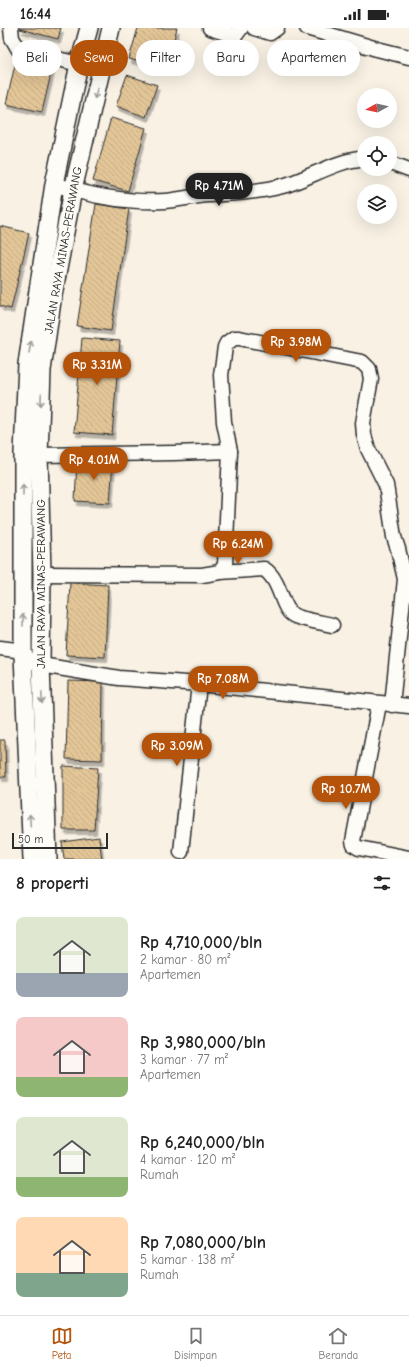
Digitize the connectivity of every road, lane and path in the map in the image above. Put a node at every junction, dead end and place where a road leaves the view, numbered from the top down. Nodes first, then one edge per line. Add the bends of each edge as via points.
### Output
1 (11, 28) edge
2 (89, 28) edge
3 (111, 28) edge
4 (210, 28) edge
5 (241, 28) edge
6 (254, 28) edge
7 (277, 28) edge
8 (306, 28) edge
9 (86, 40) edge
10 (409, 57) edge
11 (70, 62) edge
12 (76, 76) edge
13 (357, 159) edge
14 (397, 166) edge
15 (409, 170) edge
16 (54, 184) junction
17 (73, 190) junction
18 (230, 451) junction
19 (39, 455) junction
20 (220, 572) junction
21 (42, 574) junction
22 (332, 625) dead end
23 (0, 648) edge
24 (23, 655) junction
25 (41, 665) junction
26 (199, 684) junction
27 (386, 704) junction
28 (409, 706) edge
29 (181, 852) dead end
30 (409, 858) edge
31 (32, 859) edge
32 (48, 859) edge

1 - 11 street via 12,38 19,50
2 - 9 main road, JALAN RAYA MINAS-PERAWANG
3 -> 17 main road, JALAN RAYA MINAS-PERAWANG
4 - 5 street via 234,36
6 - 7 street via 270,33
8 - 10 street
12 - 16 main road, JALAN RAYA MINAS-PERAWANG
13 - 17 street via 285,185 166,201 108,198
14 - 15 street
16 - 17 street
24 -> 16 main road, JALAN RAYA MINAS-PERAWANG via 23,453 27,364
17 -> 19 main road, JALAN RAYA MINAS-PERAWANG via 42,370
18 - 19 street
18 - 20 street via 225,565
18 - 27 street via 224,422 221,375 225,347 234,338 362,362 369,369 371,379 363,423 364,435 386,485 404,579
19 - 21 main road, JALAN RAYA MINAS-PERAWANG
20 - 21 street
20 - 22 street via 264,569 274,579 293,616
21 - 25 main road, JALAN RAYA MINAS-PERAWANG
23 - 24 street via 16,650
24 - 25 street
31 -> 24 main road, JALAN RAYA MINAS-PERAWANG
25 - 26 street via 119,678
25 -> 32 main road, JALAN RAYA MINAS-PERAWANG
26 - 27 street
26 - 29 street
27 - 28 street
27 - 30 street via 353,841 359,848

